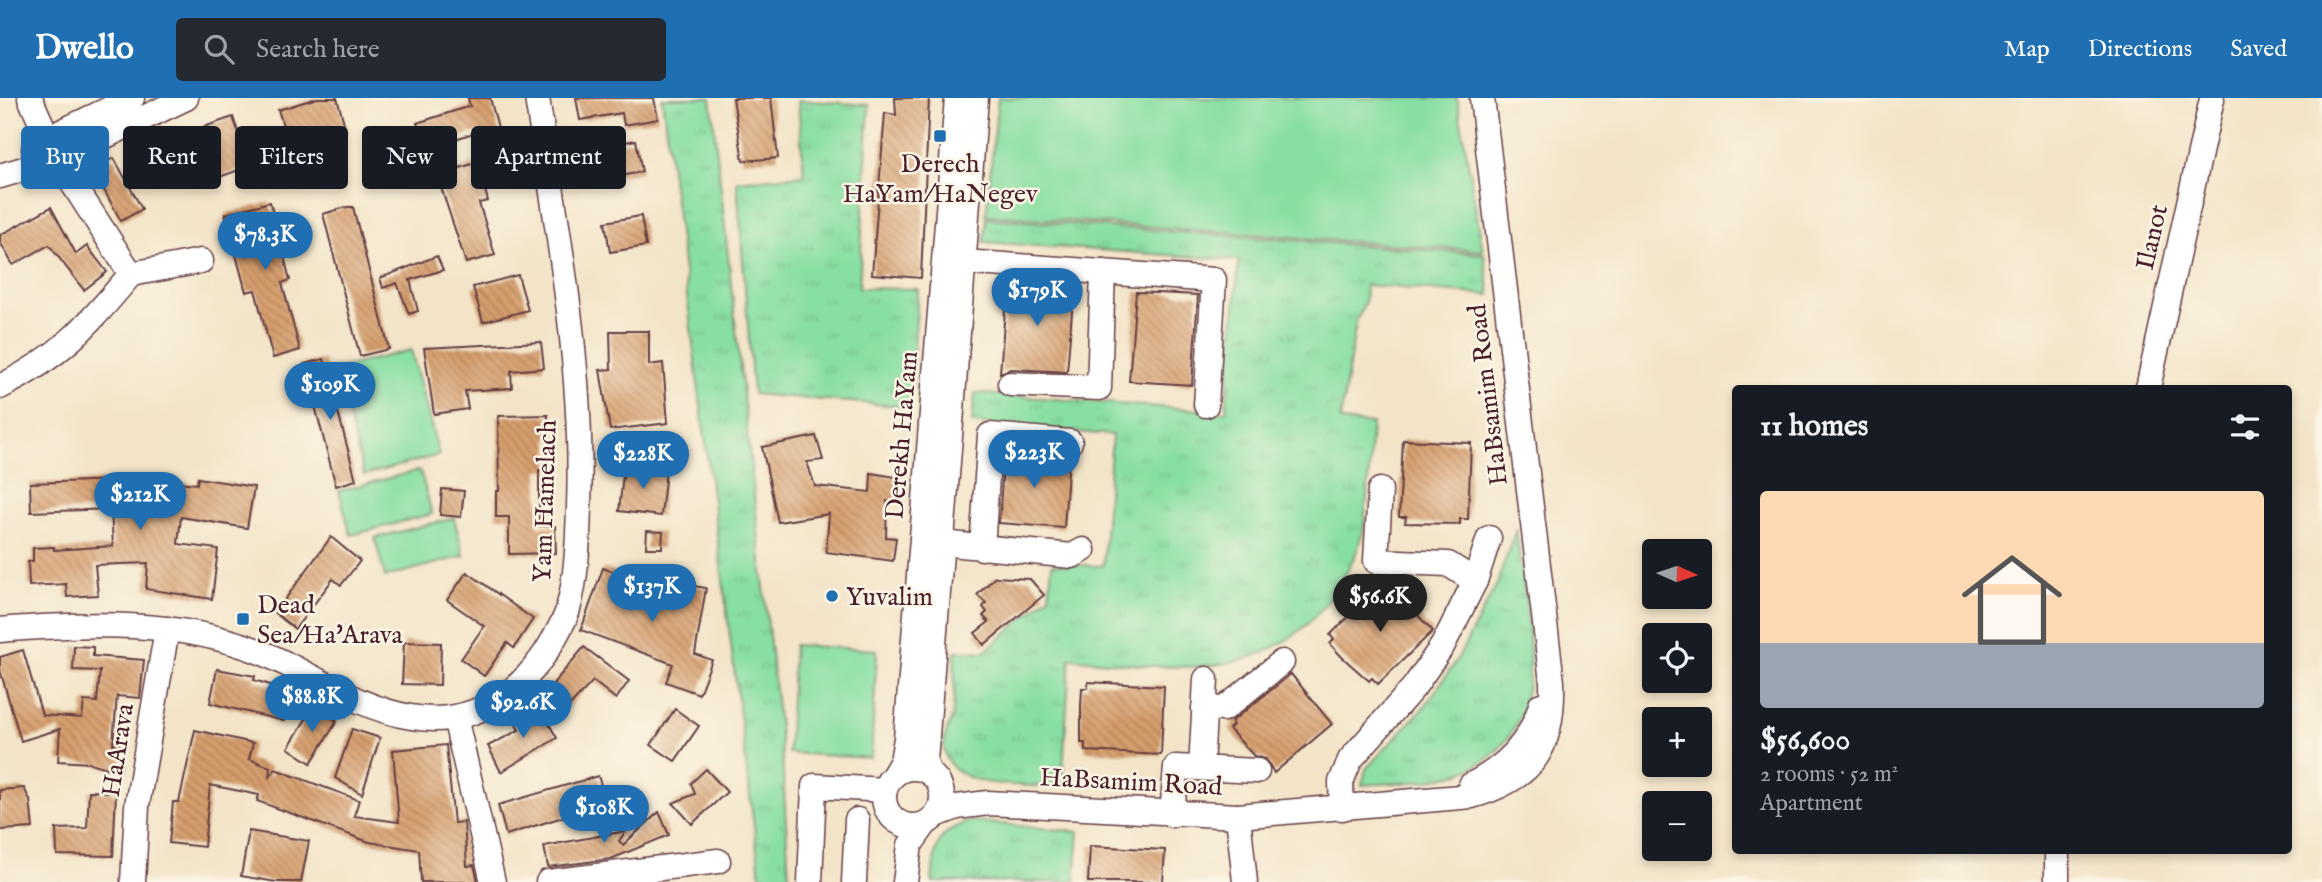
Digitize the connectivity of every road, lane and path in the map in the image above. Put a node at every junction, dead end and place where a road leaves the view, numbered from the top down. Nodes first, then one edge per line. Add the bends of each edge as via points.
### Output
1 (30, 98) edge
2 (132, 98) edge
3 (186, 98) edge
4 (537, 98) edge
5 (957, 98) edge
6 (976, 98) edge
7 (1475, 98) edge
8 (1482, 98) edge
9 (2210, 98) edge
10 (42, 126) edge
11 (88, 126) edge
12 (109, 127) edge
13 (1486, 142) junction
14 (21, 165) edge
15 (0, 176) edge
16 (77, 189) edge
17 (201, 261) dead end
18 (963, 262) junction
19 (1103, 272) junction
20 (131, 274) junction
21 (1010, 384) dead end
22 (2149, 385) edge
23 (0, 387) edge
24 (1206, 405) dead end
25 (1070, 442) dead end
26 (1380, 490) dead end
27 (1489, 538) dead end
28 (941, 543) junction
29 (982, 548) junction
30 (1083, 550) dead end
31 (1475, 581) junction
32 (167, 629) junction
33 (0, 630) edge
34 (1282, 662) dead end
35 (1206, 679) dead end
36 (1204, 708) junction
37 (455, 717) junction
38 (1202, 768) junction
39 (1256, 771) dead end
40 (934, 778) junction
41 (889, 783) junction
42 (988, 803) junction
43 (1342, 808) junction
44 (1172, 815) junction
45 (1238, 816) junction
46 (930, 819) junction
47 (857, 820) dead end
48 (895, 820) junction
49 (2057, 854) edge
50 (907, 855) junction
51 (718, 861) dead end
52 (133, 882) edge
53 (494, 882) edge
54 (548, 882) edge
55 (810, 882) edge
56 (854, 882) edge
57 (905, 882) edge
58 (1245, 882) edge
59 (2057, 882) edge

1 - 10 street
2 - 11 street
3 - 12 street
4 - 37 street, Yam Hamelach via 565,280 580,429 578,543 568,611 545,656 521,685 489,707
5 - 41 street, Derekh HaYam via 906,739 902,761
6 - 18 street, Derekh HaYam
7 - 13 street, HaBsamim Road
8 - 13 street, HaBsamim Road
9 - 22 street, Ilanot
13 - 43 street, HaBsamim Road via 1545,641 1542,700 1529,735 1504,765 1486,778 1438,799
14 - 15 street
16 - 20 street
17 - 20 street
18 - 19 street
18 - 28 street, Derekh HaYam
19 - 21 street via 1099,388
19 - 24 street via 1214,280
20 - 23 street via 78,336 34,370
25 - 29 street via 990,435
26 - 31 street via 1376,561 1448,564
27 - 31 street
28 - 29 street
28 - 40 street, Derekh HaYam via 925,761
29 - 30 street via 1072,556
31 - 43 street via 1429,666 1350,760 1341,782
32 - 33 street, Yam Hamelach via 82,623
32 - 37 street, Yam Hamelach via 261,653 367,704 412,717
32 - 52 street, HaArava via 137,806
34 - 36 street via 1224,709
35 - 36 street
36 - 38 street
37 - 53 street
38 - 39 street
38 - 44 street via 1176,767
40 - 41 street via 910,768
40 - 42 street, HaBsamim Road via 970,799
40 - 46 street via 942,803
41 - 48 street via 886,809
41 - 55 street via 814,786
42 - 44 street, HaBsamim Road
42 - 46 street, HaBsamim Road via 957,807
43 - 45 street, HaBsamim Road
44 - 45 street, HaBsamim Road
45 - 58 street
46 - 48 street via 907,825
46 - 50 street
47 - 56 street
48 - 50 street
49 - 59 street
50 - 57 street
51 - 54 street

